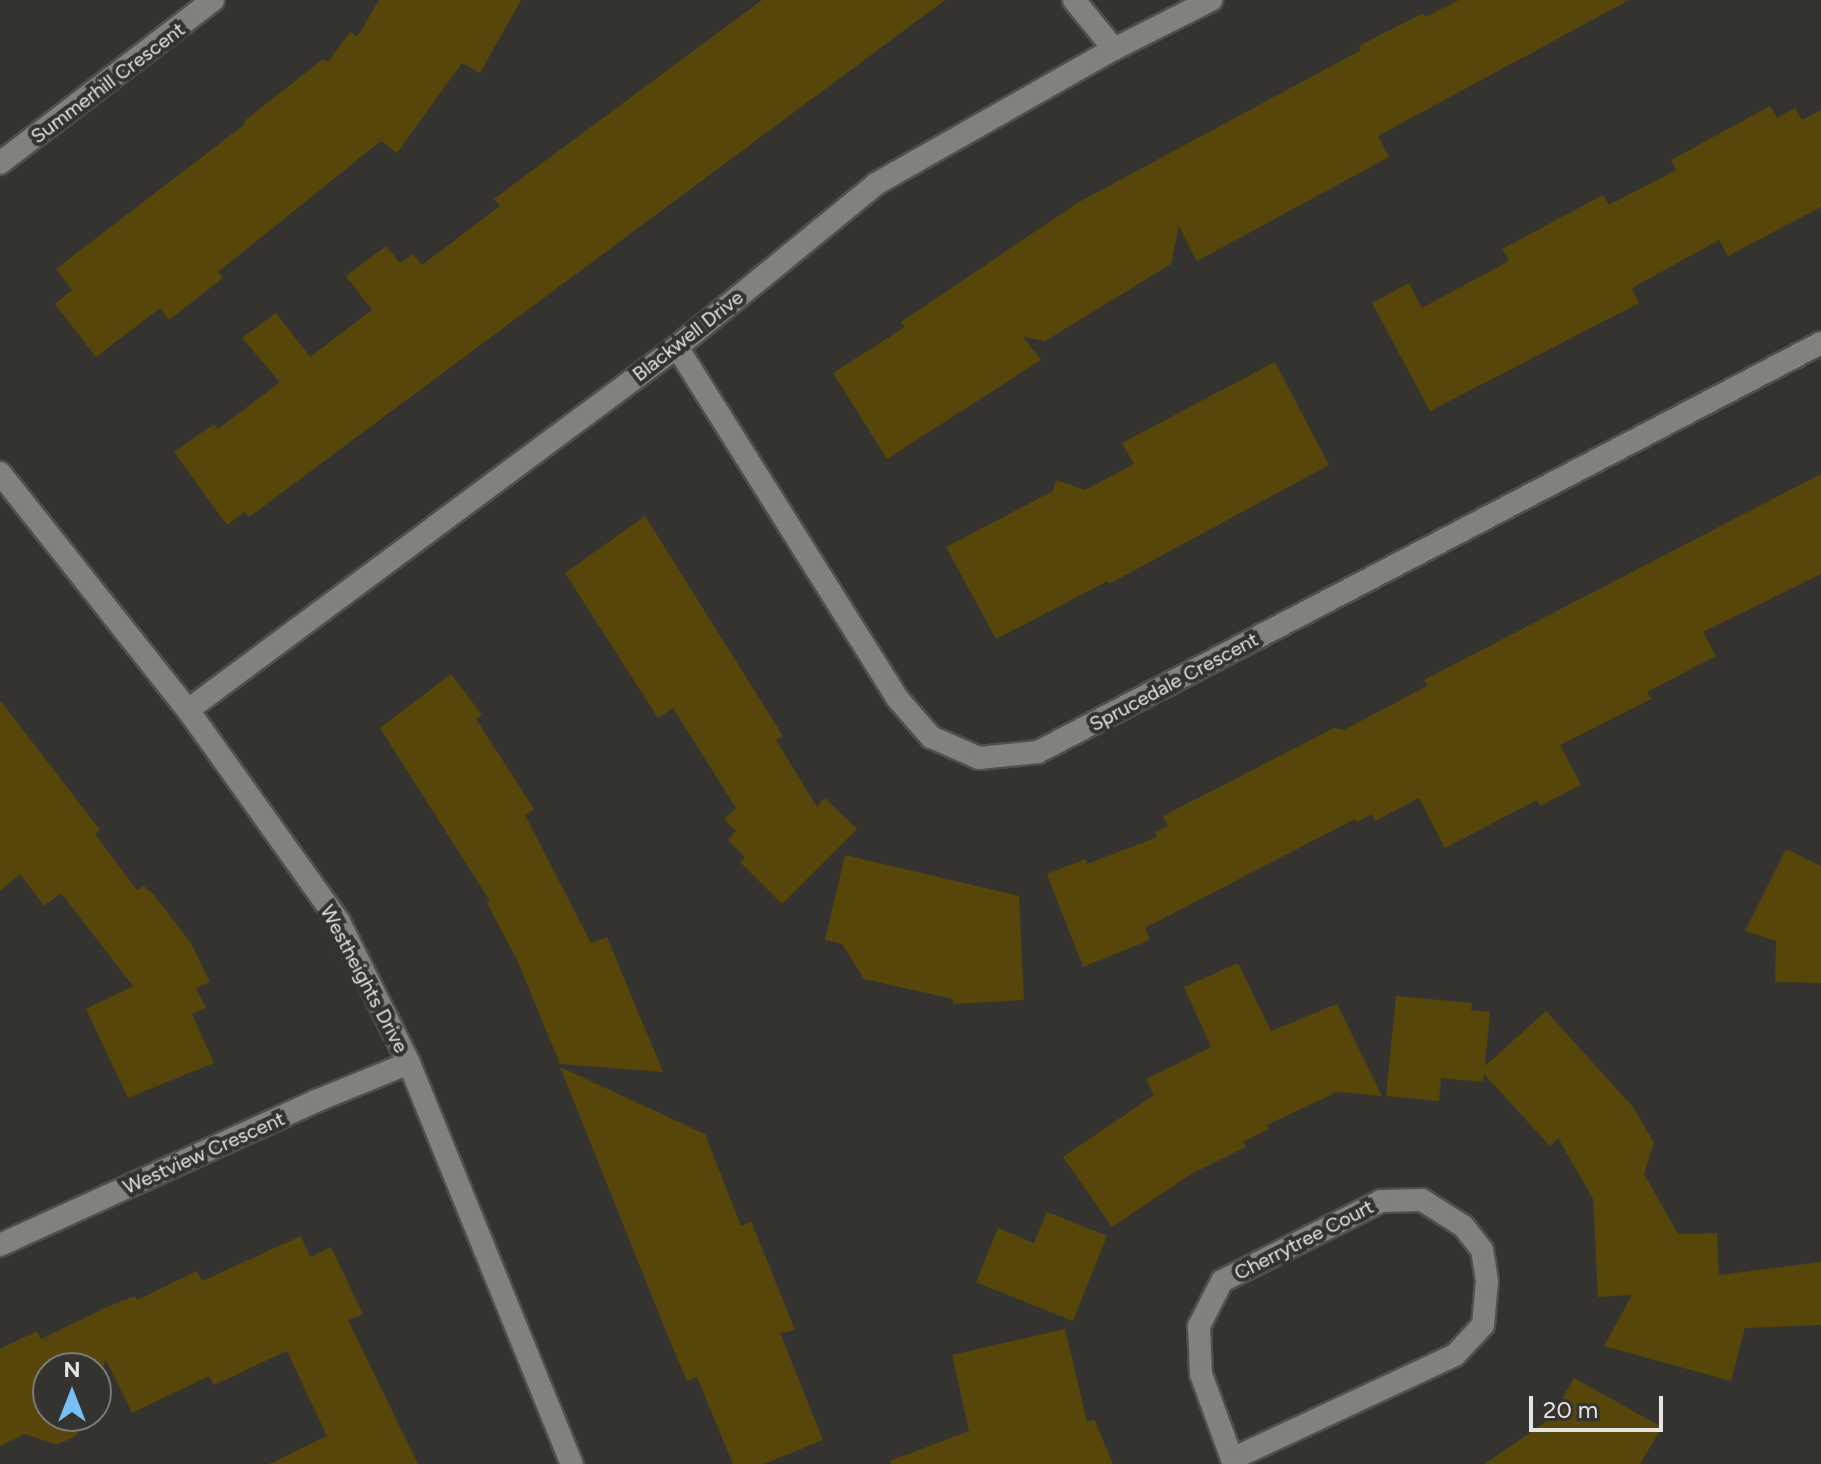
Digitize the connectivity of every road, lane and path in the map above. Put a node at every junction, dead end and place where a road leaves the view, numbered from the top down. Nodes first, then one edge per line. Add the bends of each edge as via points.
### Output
1 (213, 0) edge
2 (1074, 0) edge
3 (1211, 0) edge
4 (1114, 49) junction
5 (0, 163) edge
6 (1821, 343) edge
7 (677, 347) junction
8 (0, 473) edge
9 (188, 710) junction
10 (409, 1063) junction
11 (0, 1245) edge
12 (1233, 1461) edge
13 (572, 1464) edge

1 - 5 street, Summerhill Crescent
2 - 4 street
3 - 4 street, Blackwell Drive
4 - 7 street, Blackwell Drive via 876,184
6 - 7 street, Sprucedale Crescent via 1038,752 979,758 931,737 897,698
7 - 9 street, Blackwell Drive
8 - 9 street, Westheights Drive
9 - 10 street, Westheights Drive via 339,922
10 - 11 street, Westview Crescent
10 - 13 street, Westheights Drive
12 - 12 street, Cherrytree Court via 1455,1355 1483,1325 1487,1281 1482,1250 1463,1226 1422,1200 1381,1201 1222,1281 1199,1326 1201,1374

